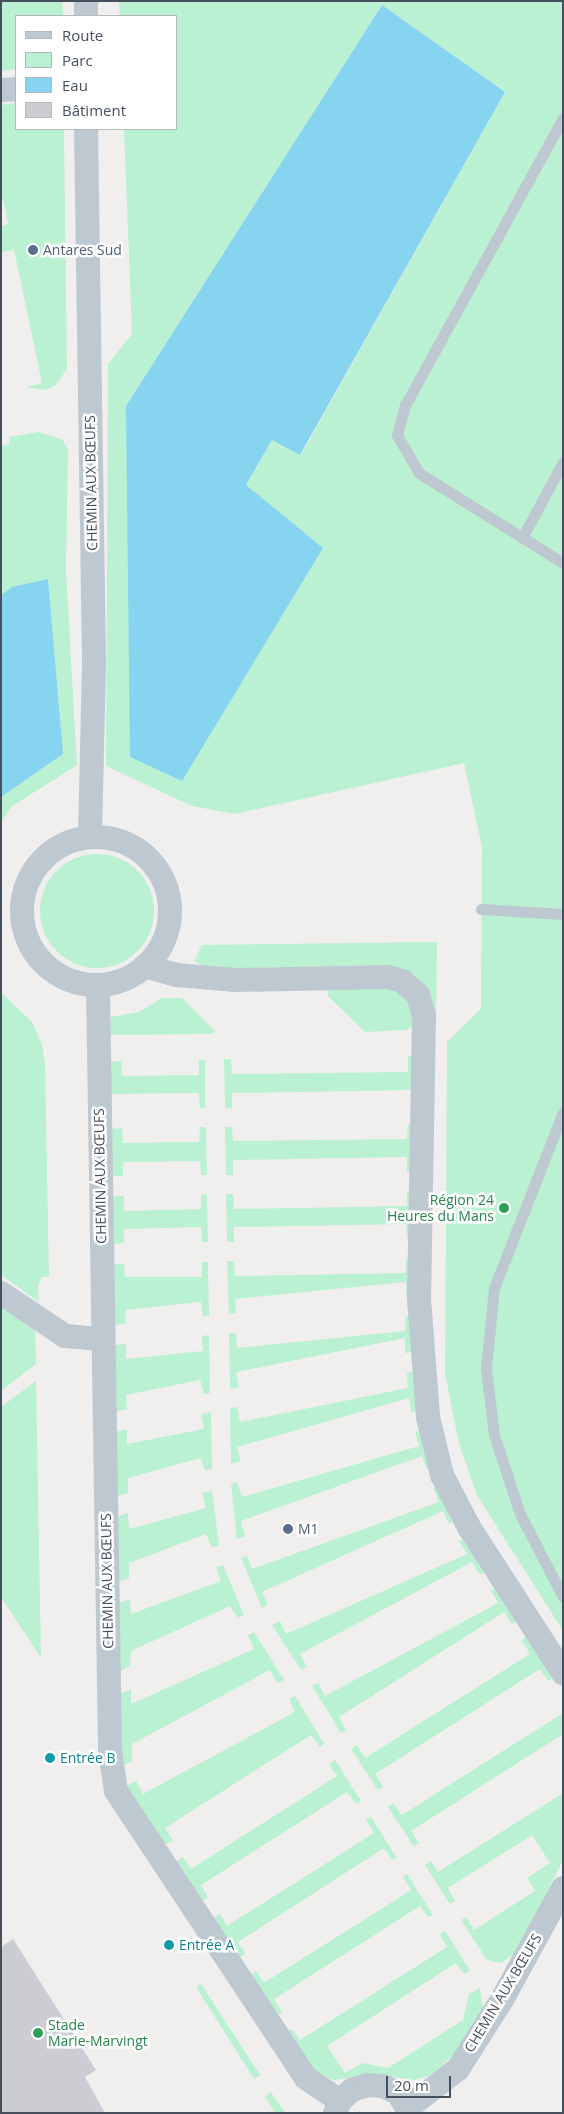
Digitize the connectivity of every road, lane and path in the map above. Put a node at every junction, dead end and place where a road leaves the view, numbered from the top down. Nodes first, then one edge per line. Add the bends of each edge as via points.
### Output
1 (86, 1) edge
2 (86, 15) edge
3 (15, 89) edge
4 (1, 90) edge
5 (563, 118) edge
6 (86, 130) edge
7 (563, 462) edge
8 (522, 538) junction
9 (563, 563) edge
10 (90, 836) junction
11 (481, 909) dead end
12 (11, 911) edge
13 (563, 914) edge
14 (145, 966) junction
15 (98, 985) junction
16 (563, 1112) edge
17 (1, 1293) edge
18 (103, 1339) junction
19 (563, 1598) edge
20 (563, 1673) edge
21 (563, 1888) edge
22 (338, 2107) edge
23 (410, 2110) edge

1 - 2 street
3 - 4 street
5 - 8 lane via 405,405 397,435 419,472
6 - 10 street, CHEMIN AUX BŒUFS via 94,662
7 - 8 lane
8 - 9 lane
10 - 12 street via 68,841 49,852 34,869
10 - 14 street via 113,838 134,847 152,862 164,881 170,904 168,927 160,948
11 - 13 lane
12 - 15 street via 36,955 47,966 74,982
14 - 15 street via 115,983
14 - 20 street via 177,975 235,980 388,977 402,981 418,995 424,1016 419,1299 428,1417 442,1475 469,1527
15 - 18 street, CHEMIN AUX BŒUFS
16 - 19 lane via 494,1288 486,1368 494,1435 517,1505
17 - 18 street via 65,1336
18 - 22 street, CHEMIN AUX BŒUFS via 110,1751 116,1791 306,2078
21 - 23 street, CHEMIN AUX BŒUFS via 503,1998 458,2069
22 - 23 street via 352,2090 367,2085 383,2086 398,2093

